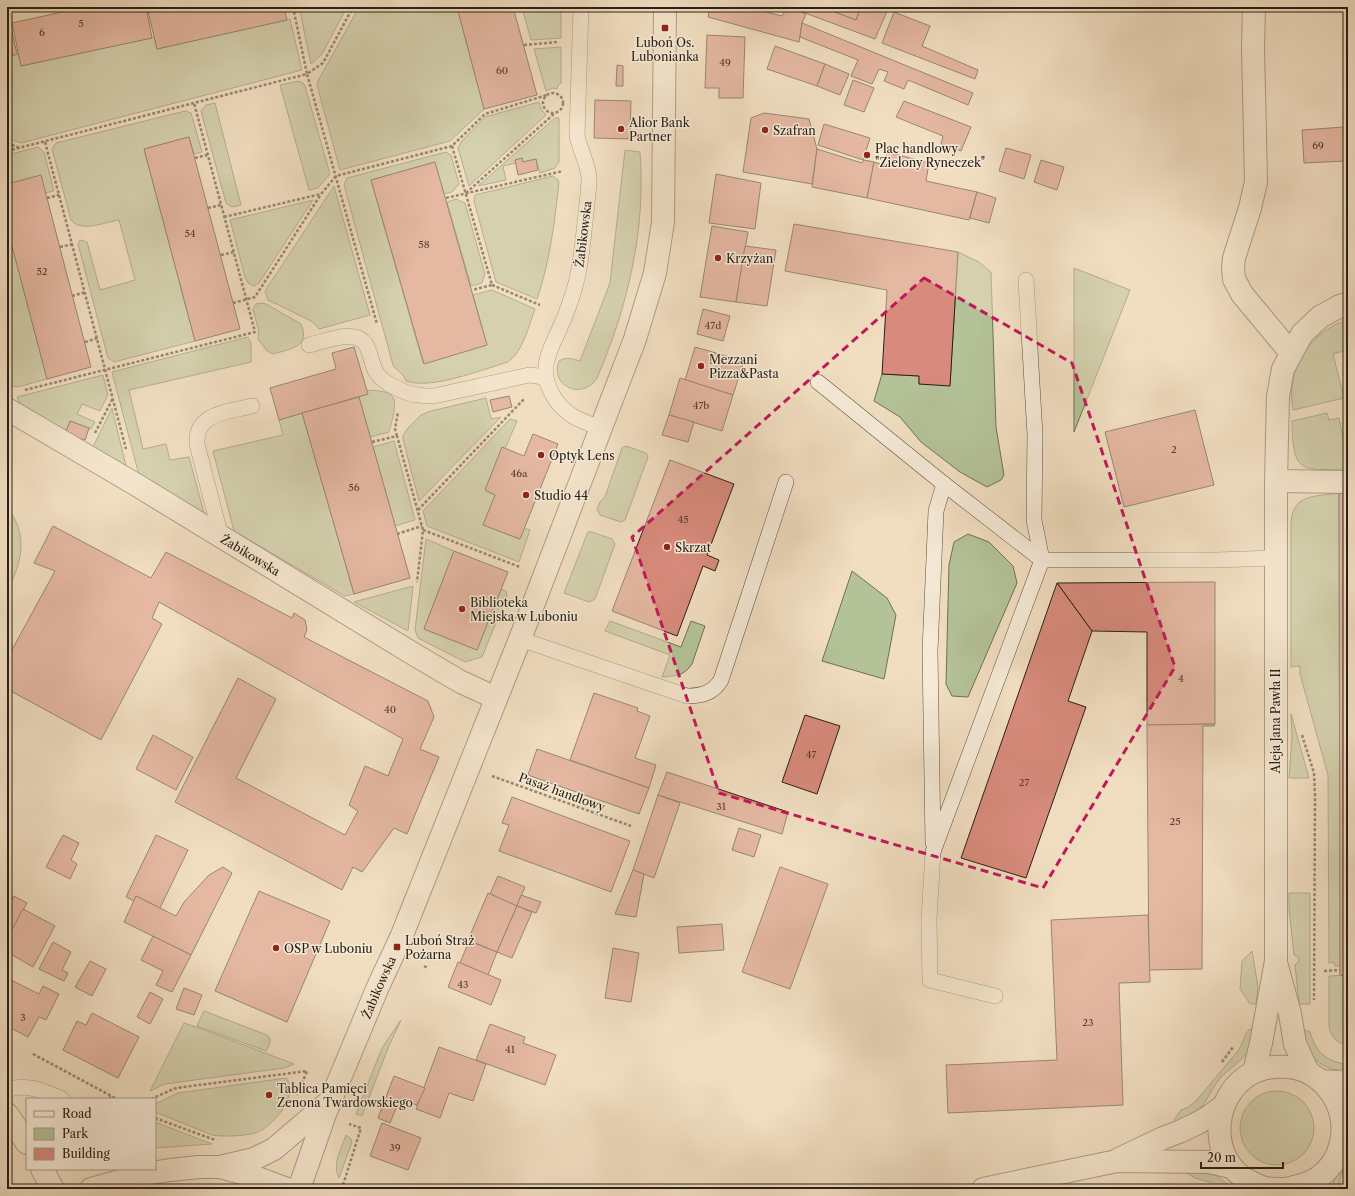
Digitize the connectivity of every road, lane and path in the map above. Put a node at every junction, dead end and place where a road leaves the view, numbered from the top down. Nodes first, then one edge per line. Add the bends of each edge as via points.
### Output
1 (293, 7) edge
2 (353, 7) edge
3 (581, 7) edge
4 (665, 7) edge
5 (1254, 7) edge
6 (559, 42) dead end
7 (524, 45) dead end
8 (307, 74) junction
9 (547, 95) junction
10 (194, 103) junction
11 (557, 112) junction
12 (45, 142) junction
13 (7, 143) edge
14 (452, 146) junction
15 (20, 148) junction
16 (7, 151) edge
17 (207, 155) junction
18 (195, 158) dead end
19 (563, 171) dead end
20 (336, 176) junction
21 (466, 193) junction
22 (321, 194) junction
23 (59, 195) junction
24 (47, 198) dead end
25 (446, 198) dead end
26 (221, 205) junction
27 (208, 208) dead end
28 (224, 218) junction
29 (72, 244) junction
30 (60, 247) dead end
31 (234, 252) junction
32 (221, 255) dead end
33 (1026, 280) dead end
34 (492, 285) junction
35 (472, 290) dead end
36 (86, 292) junction
37 (72, 296) dead end
38 (247, 299) junction
39 (233, 303) dead end
40 (1348, 304) edge
41 (540, 305) dead end
42 (378, 329) dead end
43 (98, 338) junction
44 (85, 342) dead end
45 (309, 346) dead end
46 (1291, 353) junction
47 (106, 369) junction
48 (546, 379) junction
49 (818, 382) dead end
50 (25, 390) dead end
51 (530, 394) dead end
52 (113, 397) junction
53 (252, 406) dead end
54 (7, 409) edge
55 (601, 428) junction
56 (93, 437) dead end
57 (372, 442) dead end
58 (1276, 481) junction
59 (786, 482) dead end
60 (1348, 482) edge
61 (135, 484) junction
62 (944, 484) junction
63 (417, 510) junction
64 (422, 528) junction
65 (397, 534) dead end
66 (221, 537) junction
67 (1276, 558) junction
68 (1042, 560) junction
69 (523, 568) dead end
70 (417, 582) dead end
71 (520, 639) junction
72 (496, 698) junction
73 (1301, 731) dead end
74 (488, 774) dead end
75 (631, 826) dead end
76 (933, 852) junction
77 (1276, 961) junction
78 (424, 966) dead end
79 (428, 968) dead end
80 (1340, 970) dead end
81 (1324, 971) dead end
82 (995, 996) dead end
83 (1314, 1005) dead end
84 (33, 1054) dead end
85 (1254, 1072) junction
86 (1314, 1077) junction
87 (1348, 1081) edge
88 (7, 1090) edge
89 (111, 1095) junction
90 (60, 1098) edge
91 (110, 1098) edge
92 (116, 1098) edge
93 (153, 1098) edge
94 (330, 1101) junction
95 (294, 1102) dead end
96 (1223, 1106) junction
97 (7, 1113) edge
98 (156, 1118) edge
99 (349, 1124) dead end
100 (26, 1128) edge
101 (1345, 1133) edge
102 (219, 1141) dead end
103 (26, 1142) edge
104 (1117, 1161) junction
105 (162, 1166) edge
106 (220, 1167) junction
107 (1231, 1167) junction
108 (43, 1170) edge
109 (154, 1170) edge
110 (1326, 1179) edge
111 (343, 1185) dead end
112 (53, 1189) edge
113 (91, 1189) edge
114 (287, 1189) edge
115 (299, 1189) edge
116 (983, 1189) edge
117 (1274, 1189) edge

1 - 8 path
2 - 8 path via 323,63
3 - 48 lane, Żabikowska via 577,136 589,176 588,194 576,282 563,323 549,355
4 - 55 street, Żabikowska via 664,192 659,251 644,311
5 - 46 street via 1256,182 1234,258 1234,279 1242,294
6 - 7 path
8 - 10 path
8 - 20 path
9 - 11 path via 543,100 544,107 548,111
9 - 11 path via 556,93 561,97 562,107
9 - 14 path via 485,114
10 - 12 path
10 - 17 path
11 - 21 path
12 - 15 path
12 - 23 path
13 - 15 path
14 - 20 path
14 - 21 path
15 - 16 path
17 - 18 path
17 - 26 path
19 - 21 path
20 - 22 path
20 - 42 path
21 - 25 path
21 - 34 path
22 - 28 path
22 - 38 path via 255,297
23 - 24 path
23 - 29 path
26 - 27 path
26 - 28 path
28 - 31 path
29 - 30 path
29 - 36 path
31 - 32 path
31 - 38 path
33 - 68 lane via 1034,435 1034,520
34 - 35 path
34 - 41 path
36 - 37 path
36 - 43 path
38 - 39 path
38 - 47 path via 255,332
40 - 46 street, Aleja Jana Pawła II via 1320,317 1302,334
43 - 44 path
43 - 47 path
45 - 48 lane via 345,336 359,338 368,346 376,373 383,380 405,392 418,395 434,396 529,375
46 - 58 street, Aleja Jana Pawła II via 1283,369 1278,396
47 - 50 path
47 - 52 path
48 - 55 lane, Żabikowska via 554,398 564,410 578,420
49 - 62 lane
51 - 63 path
52 - 56 path
52 - 61 path
53 - 66 lane via 214,415 205,420 197,435 197,444
54 - 61 street, Żabikowska
55 - 71 street, Żabikowska
57 - 63 path via 397,436
58 - 60 street
58 - 67 street, Aleja Jana Pawła II
59 - 71 lane via 721,680 717,687 708,693 687,696
61 - 66 street, Żabikowska
62 - 68 lane
62 - 76 lane via 936,511 930,651
63 - 64 path
64 - 65 path
64 - 69 path
64 - 70 path
66 - 72 street, Żabikowska via 461,682
67 - 68 lane
67 - 77 street, Aleja Jana Pawła II
68 - 76 lane
71 - 72 street, Żabikowska
72 - 94 street, Żabikowska via 402,936
73 - 83 path via 1314,773
74 - 75 path, Pasaż handlowy
76 - 82 lane via 929,919 930,980
77 - 85 street, Aleja Jana Pawła II
77 - 86 street, Aleja Jana Pawła II via 1295,1044
78 - 79 path
80 - 81 path
84 - 89 path
85 - 86 street via 1280,1066 1294,1068
85 - 96 street via 1231,1091
86 - 87 street via 1336,1082
86 - 101 street via 1332,1094
88 - 90 lane via 33,1088
89 - 91 path
89 - 92 path
93 - 95 path via 176,1088 307,1071
94 - 106 street via 274,1149 254,1159
94 - 115 street, Żabikowska
96 - 104 street via 1196,1124
96 - 107 street via 1219,1123 1220,1138 1223,1152
97 - 100 street
97 - 103 street
98 - 102 path
99 - 111 path via 361,1128
101 - 110 street
104 - 107 street via 1209,1162
104 - 116 street
105 - 106 street
106 - 114 street
107 - 117 street via 1245,1179
108 - 112 street
109 - 113 street
110 - 117 street via 1311,1181 1301,1186

